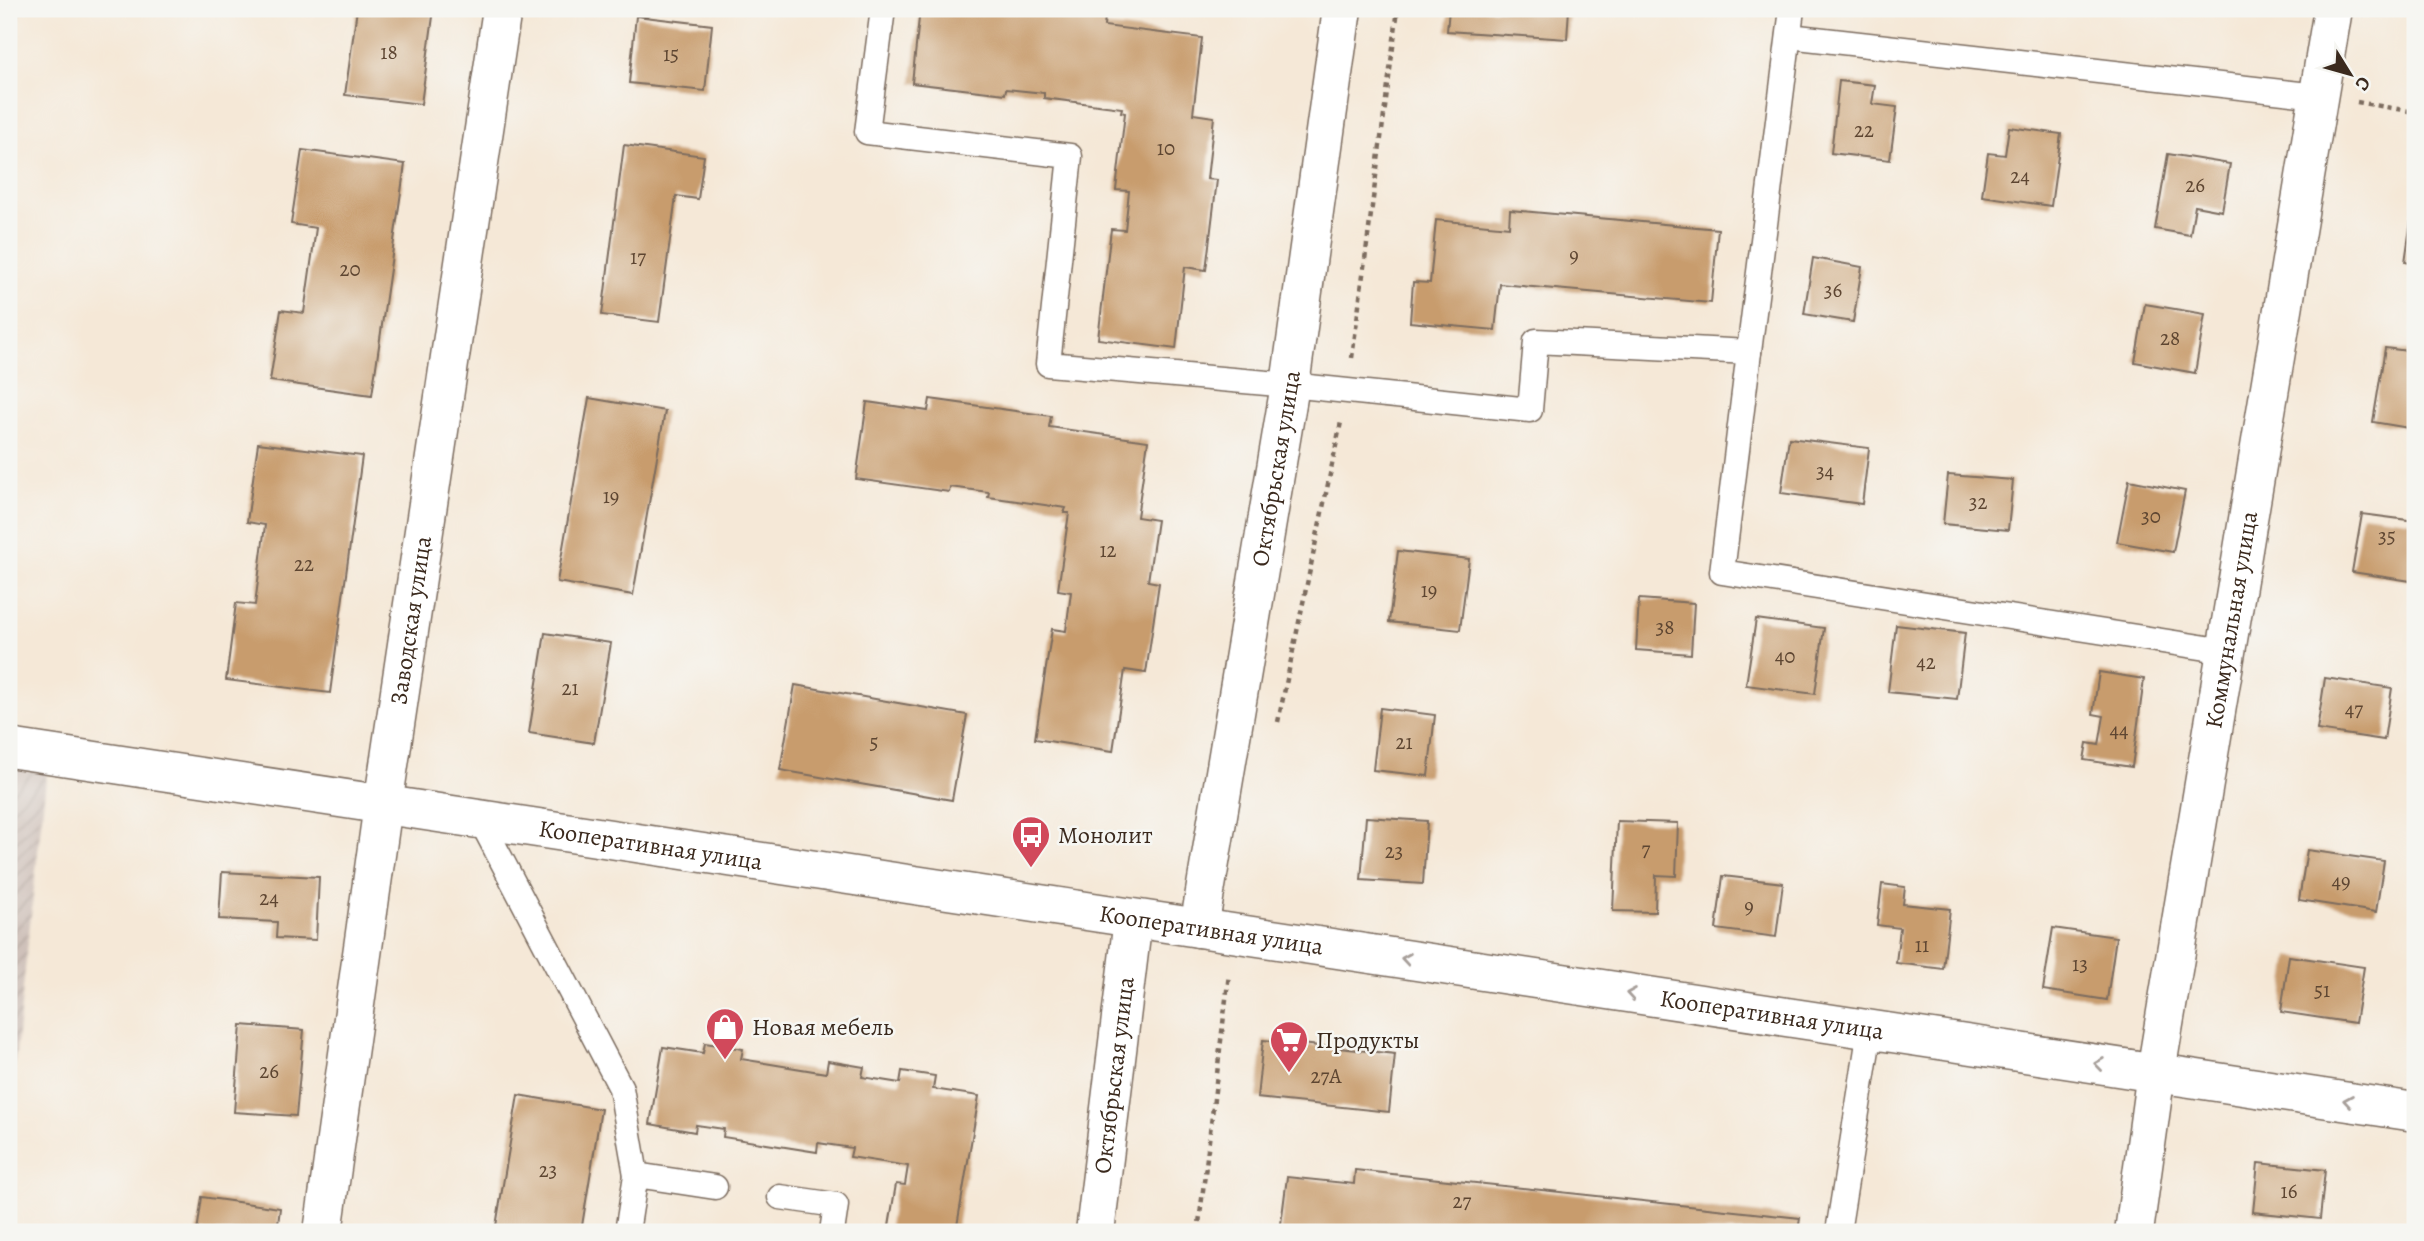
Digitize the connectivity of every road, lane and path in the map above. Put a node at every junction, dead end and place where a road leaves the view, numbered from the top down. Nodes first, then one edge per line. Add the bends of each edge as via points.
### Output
1 (502, 9) edge
2 (883, 9) edge
3 (1342, 9) edge
4 (1398, 9) edge
5 (1792, 9) edge
6 (2333, 9) edge
7 (1789, 36) junction
8 (2318, 96) junction
9 (2415, 112) edge
10 (1748, 352) junction
11 (1290, 385) junction
12 (1348, 391) junction
13 (2226, 651) junction
14 (1276, 730) dead end
15 (9, 748) edge
16 (383, 805) junction
17 (480, 819) junction
18 (1133, 919) junction
19 (1216, 930) junction
20 (1870, 1030) junction
21 (2155, 1072) junction
22 (2415, 1112) edge
23 (636, 1175) junction
24 (715, 1187) dead end
25 (780, 1197) dead end
26 (323, 1232) edge
27 (627, 1232) edge
28 (832, 1232) edge
29 (1095, 1232) edge
30 (1198, 1232) edge
31 (1838, 1232) edge
32 (2134, 1232) edge

1 - 16 street, Заводская улица
2 - 11 lane via 867,132 1070,156 1048,364
3 - 11 street, Октябрьская улица
4 - 12 path
5 - 7 lane
6 - 8 street, Коммунальная улица
7 - 8 lane
7 - 10 lane
8 - 9 path
8 - 13 street, Коммунальная улица
10 - 12 lane via 1536,341 1530,410
10 - 13 lane via 1722,572
11 - 12 lane
11 - 19 street, Октябрьская улица
12 - 14 path
13 - 21 street, Коммунальная улица
15 - 16 street, Кооперативная улица
16 - 17 street, Кооперативная улица
16 - 26 street, Заводская улица
17 - 18 street, Кооперативная улица
17 - 23 lane via 621,1088
18 - 19 street, Кооперативная улица
18 - 29 street, Октябрьская улица
20 -> 19 street, Кооперативная улица
19 - 30 path
21 -> 20 street, Кооперативная улица
20 - 31 lane
22 -> 21 street, Кооперативная улица
21 - 32 street, Коммунальная улица
23 - 24 lane
23 - 27 lane
25 - 28 lane via 836,1205

